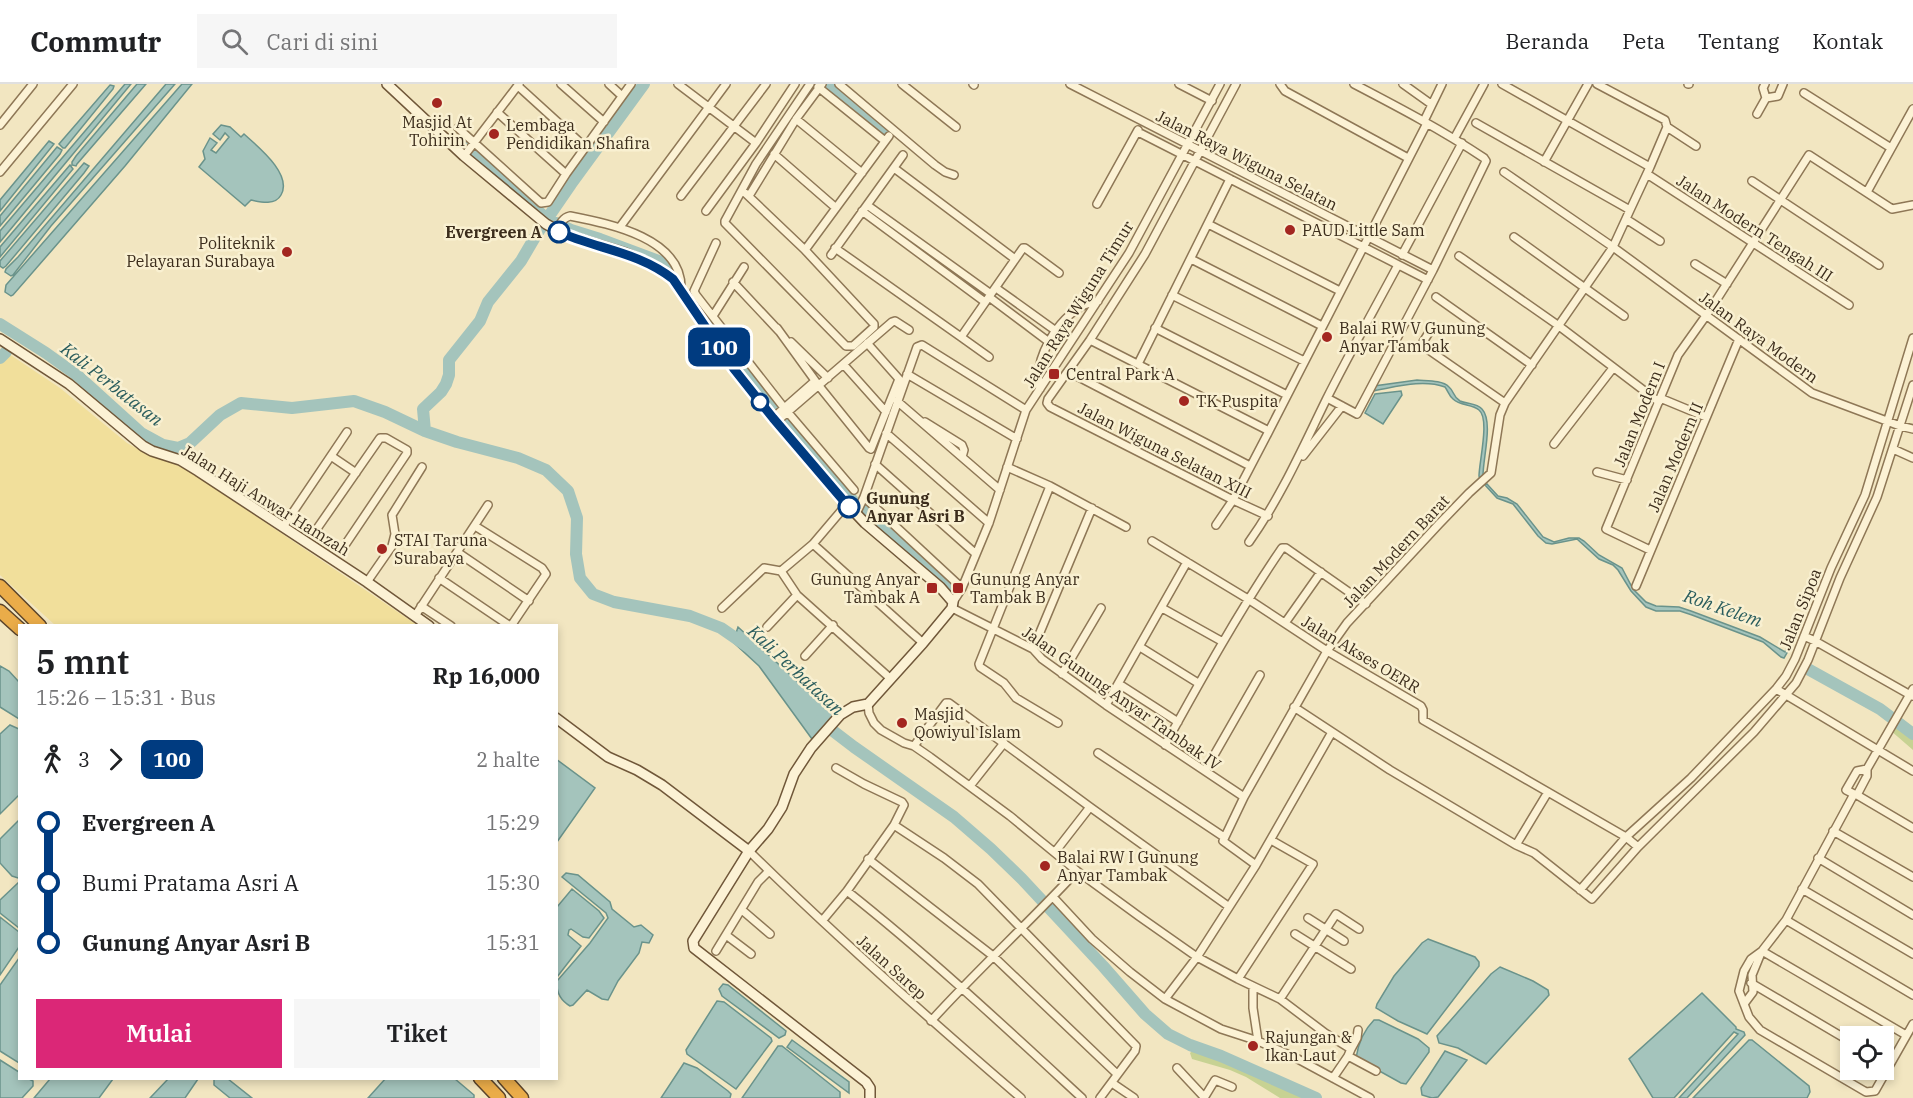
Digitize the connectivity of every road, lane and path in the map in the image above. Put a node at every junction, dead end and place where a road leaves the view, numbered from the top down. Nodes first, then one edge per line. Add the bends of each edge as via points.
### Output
1 (33, 84) edge
2 (73, 84) edge
3 (561, 84) edge
4 (609, 84) edge
5 (618, 84) edge
6 (631, 84) edge
7 (726, 84) edge
8 (766, 84) edge
9 (795, 84) edge
10 (839, 84) edge
11 (902, 84) edge
12 (1070, 84) edge
13 (1179, 84) edge
14 (1220, 84) edge
15 (1236, 84) edge
16 (1281, 84) edge
17 (1354, 84) edge
18 (1403, 84) edge
19 (1442, 84) edge
20 (1484, 84) edge
21 (1502, 84) edge
22 (1588, 84) edge
23 (1597, 84) edge
24 (1755, 84) edge
25 (1784, 84) edge
26 (519, 85) edge
27 (817, 85) edge
28 (392, 86) edge
29 (684, 86) edge
30 (1764, 86) edge
31 (1804, 93) dead end
32 (624, 94) junction
33 (1766, 98) junction
34 (1209, 100) junction
35 (1431, 104) junction
36 (708, 107) junction
37 (1913, 109) edge
38 (497, 112) junction
39 (1757, 114) dead end
40 (796, 119) junction
41 (604, 122) junction
42 (1141, 122) junction
43 (1425, 122) junction
44 (1568, 122) junction
45 (1476, 123) dead end
46 (0, 125) edge
47 (734, 126) junction
48 (957, 127) dead end
49 (1667, 127) junction
50 (458, 128) dead end
51 (1137, 132) junction
52 (1454, 139) junction
53 (474, 143) junction
54 (756, 143) junction
55 (1462, 143) junction
56 (1188, 144) junction
57 (1696, 146) dead end
58 (585, 147) junction
59 (1891, 148) junction
60 (1200, 151) junction
61 (774, 154) junction
62 (465, 155) junction
63 (903, 155) dead end
64 (1181, 155) junction
65 (1408, 158) junction
66 (1195, 162) junction
67 (1544, 162) junction
68 (894, 168) junction
69 (1648, 170) junction
70 (0, 172) edge
71 (862, 172) junction
72 (1504, 172) dead end
73 (566, 174) junction
74 (954, 175) dead end
75 (1230, 179) junction
76 (1752, 181) dead end
77 (742, 190) junction
78 (1867, 192) junction
79 (681, 196) dead end
80 (749, 196) junction
81 (1781, 200) junction
82 (1097, 204) dead end
83 (1913, 205) edge
84 (836, 208) junction
85 (865, 208) junction
86 (1630, 210) junction
87 (706, 211) dead end
88 (1626, 219) junction
89 (1208, 224) junction
90 (559, 226) junction
91 (620, 227) junction
92 (1368, 237) junction
93 (1514, 237) dead end
94 (1660, 241) dead end
95 (716, 243) dead end
96 (1753, 243) junction
97 (1363, 247) junction
98 (1613, 247) junction
99 (805, 250) junction
100 (1402, 255) junction
101 (1459, 256) dead end
102 (1191, 259) junction
103 (1015, 260) junction
104 (1695, 264) dead end
105 (1398, 265) junction
106 (1879, 265) dead end
107 (744, 267) dead end
108 (1432, 270) junction
109 (1059, 273) dead end
110 (1428, 280) junction
111 (734, 282) junction
112 (1727, 284) junction
113 (1586, 287) junction
114 (681, 289) junction
115 (1340, 291) junction
116 (990, 295) junction
117 (1173, 295) junction
118 (1436, 297) dead end
119 (1098, 301) junction
120 (1849, 305) dead end
121 (1707, 315) junction
122 (713, 316) junction
123 (1624, 316) dead end
124 (1322, 326) junction
125 (1433, 326) dead end
126 (1559, 326) junction
127 (777, 328) junction
128 (1155, 328) junction
129 (909, 330) dead end
130 (1056, 331) junction
131 (961, 337) junction
132 (1913, 338) edge
133 (0, 339) edge
134 (1739, 339) junction
135 (1090, 340) junction
136 (1049, 342) junction
137 (867, 343) junction
138 (1912, 347) edge
139 (989, 357) dead end
140 (1304, 361) junction
141 (1138, 364) junction
142 (844, 365) junction
143 (1532, 365) junction
144 (1613, 368) junction
145 (1069, 372) junction
146 (907, 374) junction
147 (828, 378) junction
148 (817, 384) junction
149 (1913, 385) edge
150 (1040, 389) junction
151 (1287, 395) junction
152 (1327, 398) junction
153 (1660, 400) junction
154 (897, 401) junction
155 (1505, 404) junction
156 (1342, 406) junction
157 (1050, 407) joint
158 (1026, 411) junction
159 (886, 412) junction
160 (781, 415) junction
161 (1706, 417) junction
162 (1888, 422) junction
163 (1900, 426) junction
164 (1913, 429) edge
165 (1269, 431) junction
166 (347, 432) dead end
167 (886, 433) junction
168 (1017, 439) junction
169 (1554, 444) dead end
170 (1893, 449) junction
171 (331, 456) junction
172 (1913, 458) edge
173 (875, 464) junction
174 (1250, 466) junction
175 (422, 467) dead end
176 (1007, 467) junction
177 (1294, 467) junction
178 (1597, 472) dead end
179 (356, 473) junction
180 (1627, 480) junction
181 (1050, 486) junction
182 (854, 490) dead end
183 (1000, 490) junction
184 (863, 498) junction
185 (1233, 500) junction
186 (488, 504) dead end
187 (847, 504) junction
188 (1092, 508) junction
189 (857, 511) junction
190 (290, 516) junction
191 (1268, 516) junction
192 (989, 523) junction
193 (1216, 525) dead end
194 (474, 526) junction
195 (283, 527) junction
196 (1126, 527) dead end
197 (314, 533) junction
198 (1152, 541) dead end
199 (1250, 542) dead end
200 (813, 544) junction
201 (1650, 550) junction
202 (457, 552) junction
203 (976, 554) junction
204 (1187, 562) junction
205 (781, 571) junction
206 (1321, 572) junction
207 (439, 578) junction
208 (367, 582) junction
209 (0, 586) edge
210 (1636, 586) dead end
211 (962, 588) junction
212 (797, 596) junction
213 (1248, 599) junction
214 (530, 601) junction
215 (1366, 604) junction
216 (952, 605) junction
217 (422, 606) junction
218 (722, 608) dead end
219 (1101, 608) dead end
220 (1162, 608) junction
221 (0, 610) edge
222 (415, 616) junction
223 (1285, 623) junction
224 (38, 624) edge
225 (426, 624) edge
226 (448, 624) edge
227 (508, 624) edge
228 (513, 624) edge
229 (833, 626) junction
230 (18, 627) edge
231 (766, 627) dead end
232 (994, 628) junction
233 (1804, 636) junction
234 (1815, 641) junction
235 (1223, 642) junction
236 (923, 644) junction
237 (1140, 647) junction
238 (1033, 649) junction
239 (1327, 651) junction
240 (804, 656) dead end
241 (1062, 674) junction
242 (1260, 675) dead end
243 (891, 679) junction
244 (1198, 683) junction
245 (1119, 684) junction
246 (1776, 689) junction
247 (1912, 693) edge
248 (1786, 696) junction
249 (868, 704) junction
250 (1106, 705) junction
251 (1294, 707) junction
252 (558, 720) edge
253 (1178, 722) junction
254 (1058, 723) dead end
255 (1332, 732) junction
256 (1004, 743) junction
257 (1165, 745) junction
258 (914, 746) junction
259 (1878, 750) junction
260 (1098, 753) dead end
261 (836, 768) dead end
262 (1866, 769) junction
263 (1205, 771) junction
264 (1913, 771) edge
265 (970, 786) junction
266 (1548, 792) junction
267 (1856, 795) junction
268 (1244, 797) junction
269 (1090, 807) junction
270 (894, 825) junction
271 (1913, 828) edge
272 (1833, 831) junction
273 (1224, 837) junction
274 (1626, 837) junction
275 (1271, 840) junction
276 (1516, 845) junction
277 (1638, 847) junction
278 (749, 851) junction
279 (1055, 852) junction
280 (1818, 858) junction
281 (868, 859) junction
282 (760, 865) junction
283 (1256, 865) junction
284 (769, 871) junction
285 (1077, 871) junction
286 (1913, 877) edge
287 (759, 880) junction
288 (1802, 889) junction
289 (1580, 890) junction
290 (847, 891) junction
291 (1052, 898) junction
292 (1228, 906) junction
293 (742, 910) junction
294 (1913, 915) edge
295 (1308, 918) dead end
296 (1786, 920) junction
297 (822, 921) junction
298 (1022, 927) junction
299 (1359, 929) dead end
300 (1326, 930) junction
301 (770, 934) dead end
302 (1295, 934) dead end
303 (726, 935) junction
304 (1344, 941) dead end
305 (1316, 946) junction
306 (716, 951) dead end
307 (1762, 951) junction
308 (751, 954) dead end
309 (1913, 954) edge
310 (1194, 955) junction
311 (993, 956) junction
312 (1351, 969) dead end
313 (1238, 980) junction
314 (1751, 983) junction
315 (962, 987) junction
316 (1253, 987) junction
317 (1913, 995) edge
318 (1165, 999) junction
319 (1280, 999) junction
320 (1744, 1004) junction
321 (931, 1021) junction
322 (1913, 1024) edge
323 (1358, 1030) dead end
324 (1906, 1035) junction
325 (1840, 1036) edge
326 (1258, 1041) junction
327 (1350, 1053) junction
328 (1894, 1053) edge
329 (1177, 1068) dead end
330 (1376, 1071) dead end
331 (1117, 1074) junction
332 (1840, 1077) edge
333 (1333, 1078) junction
334 (482, 1080) edge
335 (506, 1080) edge
336 (1845, 1080) edge
337 (1880, 1080) edge
338 (1114, 1085) junction
339 (1233, 1087) dead end
340 (1204, 1097) edge
341 (499, 1098) edge
342 (522, 1098) edge
343 (870, 1098) edge
344 (1021, 1098) edge
345 (1082, 1098) edge
346 (1100, 1098) edge
347 (1134, 1098) edge
348 (1370, 1098) edge

1 - 46 street
2 - 70 street
3 - 41 street
4 - 32 street
5 - 32 street
6 - 32 street
7 - 36 street
8 - 47 street
9 - 54 street
10 - 74 street via 935,165
11 - 48 street
12 - 42 street, Jalan Raya Wiguna Selatan
13 - 34 street
14 - 34 street, Jalan Raya Wiguna Timur
15 - 60 street, Jalan Raya Wiguna Timur
16 - 65 street via 1285,91
17 - 43 street
18 - 35 street
19 - 35 street
20 - 52 street
21 - 44 street, Jalan Modern Tengah III
22 - 44 street
23 - 49 street via 1665,120
24 - 30 street
25 - 33 street via 1778,96
26 - 38 street
26 - 58 street
27 - 40 street
27 - 71 street via 887,139
27 - 77 street via 774,135
28 - 62 street
29 - 36 street
30 - 33 street
31 - 59 street
32 - 41 street
33 - 39 street
34 - 56 street, Jalan Raya Wiguna Timur
35 - 43 street
36 - 47 street
36 - 91 street
37 - 59 street
38 - 53 street
38 - 73 street
40 - 61 street
40 - 71 street
41 - 58 street
42 - 51 street
42 - 56 street, Jalan Raya Wiguna Selatan
43 - 52 street
43 - 65 street
44 - 67 street
44 - 69 street, Jalan Modern Tengah III
45 - 67 street
47 - 54 street
47 - 79 street
49 - 57 street
49 - 69 street, Jalan Modern Barat
50 - 53 street
51 - 64 street, Jalan Raya Wiguna Selatan
51 - 82 street
52 - 55 street
53 - 62 street
53 - 73 street via 541,203 548,202
54 - 87 street
55 - 100 street
55 - 108 street via 1486,161
56 - 60 street, Jalan Raya Wiguna Selatan
56 - 64 street, Jalan Raya Wiguna Timur
58 - 73 street
59 - 78 street
60 - 66 street, Jalan Raya Wiguna Timur
60 - 92 street, Jalan Raya Wiguna Selatan
61 - 80 street
61 - 84 street
62 - 90 street via 542,222
63 - 68 street
64 - 66 street, Jalan Raya Wiguna Selatan
64 - 119 street, Jalan Raya Wiguna Timur via 1129,253
65 - 92 street
66 - 75 street, Jalan Raya Wiguna Selatan
66 - 135 street, Jalan Raya Wiguna Timur via 1145,254
67 - 86 street
68 - 85 street
68 - 103 street
69 - 86 street, Jalan Modern Barat
69 - 96 street, Jalan Modern Tengah III
71 - 84 street
72 - 98 street, Jalan Raya Modern
75 - 89 street
75 - 97 street, Jalan Raya Wiguna Selatan
76 - 81 street
77 - 80 street
77 - 99 street via 726,225 846,346 853,346 874,324
78 - 81 street, Jalan Modern I via 1809,155
78 - 83 street via 1892,209
80 - 99 street
81 - 96 street, Jalan Modern I
81 - 106 street
84 - 99 street
85 - 116 street
85 - 131 street via 833,251
86 - 88 street, Jalan Modern Barat
88 - 94 street
88 - 98 street, Jalan Modern Barat
89 - 102 street
89 - 115 street
90 - 91 street via 570,216
90 - 114 street via 646,262 673,279
91 - 114 street via 664,250 681,274
92 - 97 street
92 - 100 street, Jalan Raya Wiguna Selatan
93 - 113 street
95 - 122 street via 694,291
96 - 112 street, Jalan Modern I
96 - 120 street, Jalan Modern Tengah III
97 - 105 street, Jalan Raya Wiguna Selatan
97 - 115 street
98 - 113 street, Jalan Modern Barat
98 - 121 street, Jalan Raya Modern
100 - 108 street, Jalan Raya Wiguna Selatan
101 - 126 street
102 - 117 street
102 - 124 street
103 - 109 street via 1025,248
103 - 116 street
104 - 112 street
105 - 110 street, Jalan Raya Wiguna Selatan
105 - 152 street
107 - 111 street
108 - 110 street
110 - 156 street via 1357,414
111 - 122 street
111 - 127 street
112 - 121 street, Jalan Modern I
113 - 123 street
113 - 126 street, Jalan Modern Barat
114 - 160 street via 734,369
115 - 124 street
116 - 130 street
116 - 131 street
116 - 136 street
117 - 128 street
117 - 140 street
118 - 143 street
119 - 130 street via 1084,305
119 - 150 street, Jalan Raya Wiguna Timur
121 - 134 street, Jalan Raya Modern
121 - 153 street, Jalan Modern I via 1678,355
122 - 160 street
124 - 140 street
125 - 155 street via 1423,346
126 - 143 street, Jalan Modern Barat
126 - 144 street
127 - 147 street
127 - 148 street
128 - 141 street
128 - 151 street
129 - 137 street via 895,321
130 - 136 street
131 - 139 street
132 - 138 street, Jalan Sipoa
133 - 195 street, Jalan Haji Anwar Hamzah via 69,384 143,446 180,460
134 - 161 street, Jalan Modern II
134 - 162 street, Jalan Raya Modern via 1820,397
135 - 141 street
135 - 145 street, Jalan Raya Wiguna Timur
136 - 150 street via 1038,370
137 - 142 street
137 - 159 street via 899,379
138 - 162 street, Jalan Sipoa
140 - 151 street
141 - 165 street
142 - 147 street
142 - 159 street
143 - 155 street, Jalan Modern Barat
144 - 153 street
144 - 169 street
145 - 157 street, Jalan Raya Wiguna Timur via 1048,399
145 - 174 street
146 - 154 street
146 - 158 street via 917,347 922,345
146 - 168 street
147 - 148 street
148 - 159 street via 869,448 873,447
148 - 160 street
149 - 163 street
150 - 158 street, Jalan Raya Wiguna Timur
151 - 165 street
152 - 156 street
152 - 177 street
153 - 161 street
153 - 180 street, Jalan Modern I
154 - 167 street
154 - 183 street
155 - 215 street, Jalan Modern Barat via 1493,470
156 - 177 street
157 - 185 street, Jalan Wiguna Selatan XIII
158 - 168 street, Jalan Raya Wiguna Timur
160 - 182 street
160 - 187 street
161 - 201 street, Jalan Modern II
162 - 163 street, Jalan Raya Modern
162 - 233 street, Jalan Sipoa via 1865,495
163 - 164 street, Jalan Raya Modern
163 - 170 street
165 - 174 street
166 - 171 street
167 - 173 street
167 - 192 street
168 - 176 street, Jalan Raya Wiguna Timur
170 - 172 street
170 - 234 street via 1877,497
171 - 179 street
171 - 190 street
173 - 184 street
173 - 203 street
174 - 185 street
175 - 208 street via 392,515 392,546
176 - 181 street
176 - 183 street, Jalan Raya Wiguna Timur
177 - 191 street
178 - 180 street
179 - 197 street
179 - 197 street via 383,437 408,452 343,548
180 - 201 street, Jalan Modern I via 1606,529
181 - 188 street
181 - 232 street
183 - 192 street, Jalan Raya Wiguna Timur
184 - 189 street
184 - 211 street
185 - 191 street, Jalan Wiguna Selatan XIII
185 - 193 street
186 - 194 street
187 - 189 street
187 - 200 street
188 - 196 street
188 - 238 street
189 - 216 street via 940,587
190 - 195 street
190 - 197 street
191 - 199 street
192 - 203 street, Jalan Raya Wiguna Timur
194 - 202 street
194 - 214 street via 545,571
195 - 208 street, Jalan Haji Anwar Hamzah
198 - 204 street, Jalan Akses OERR
200 - 205 street
200 - 236 street
201 - 210 street, Jalan Modern II
202 - 207 street
202 - 214 street
203 - 211 street, Jalan Raya Wiguna Timur
204 - 213 street, Jalan Akses OERR
204 - 220 street
205 - 212 street
205 - 218 street via 764,568
206 - 213 street via 1282,548
206 - 215 street
206 - 223 street
207 - 217 street
207 - 227 street
208 - 222 street, Jalan Haji Anwar Hamzah
209 - 224 highway
211 - 216 street, Jalan Raya Wiguna Timur
212 - 229 street
212 - 231 street
213 - 223 street, Jalan Akses OERR
213 - 235 street
214 - 228 street
215 - 239 street, Jalan Modern Barat
216 - 232 street, Jalan Gunung Anyar Tambak IV
216 - 236 street
217 - 222 street
217 - 226 street
219 - 241 street
220 - 235 street
220 - 237 street
221 - 230 highway
222 - 225 street, Jalan Haji Anwar Hamzah
223 - 239 street, Jalan Akses OERR
229 - 240 street
229 - 243 street
232 - 238 street, Jalan Gunung Anyar Tambak IV
232 - 254 street via 979,660 980,667 1001,681 1016,698
233 - 234 street
233 - 246 street, Jalan Sipoa
234 - 247 street
234 - 248 street
235 - 244 street
236 - 243 street
237 - 244 street
237 - 245 street
238 - 241 street, Jalan Gunung Anyar Tambak IV
239 - 251 street, Jalan Modern Barat
239 - 266 street, Jalan Akses OERR via 1420,706 1423,720
241 - 250 street, Jalan Gunung Anyar Tambak IV
242 - 263 street
243 - 249 street
244 - 253 street
245 - 250 street
245 - 253 street
246 - 248 street
246 - 274 street, Jalan Sipoa via 1691,778
247 - 259 street
248 - 259 street
248 - 277 street
249 - 258 street via 874,723 881,730
249 - 278 street via 853,707 840,716 811,748 794,774 782,807
250 - 257 street, Jalan Gunung Anyar Tambak IV
251 - 255 street
251 - 268 street, Jalan Modern Barat
252 - 278 street via 608,757 662,785
253 - 257 street
255 - 275 street
255 - 276 street
256 - 258 street via 947,702
256 - 265 street
256 - 269 street
257 - 263 street, Jalan Gunung Anyar Tambak IV
258 - 265 street
259 - 262 street
259 - 264 street
260 - 273 street
261 - 270 street via 902,802
262 - 267 street via 1867,776
262 - 267 street via 1857,771 1846,790
263 - 268 street, Jalan Gunung Anyar Tambak IV
265 - 279 street
266 - 274 street
266 - 276 street
267 - 271 street
267 - 272 street
268 - 273 street
269 - 279 street
269 - 292 street
270 - 281 street
270 - 298 street via 978,884
272 - 280 street
272 - 286 street
273 - 283 street via 1225,843
274 - 277 street
274 - 289 street, Jalan Sipoa
275 - 283 street
275 - 313 street via 1313,864
276 - 289 street via 1539,857
277 - 289 street via 1592,898
278 - 282 street, Jalan Sarep
278 - 343 street via 694,936 694,948 866,1082
279 - 285 street
280 - 288 street
280 - 294 street
281 - 290 street
281 - 311 street
282 - 284 street, Jalan Sarep
282 - 287 street
283 - 292 street
284 - 287 street
284 - 297 street, Jalan Sarep
285 - 291 street
285 - 310 street
287 - 293 street
288 - 296 street
288 - 309 street
290 - 297 street
290 - 315 street
291 - 298 street
291 - 318 street via 1092,939
292 - 310 street
293 - 301 street
293 - 303 street
295 - 300 street
296 - 307 street
296 - 317 street
297 - 321 street, Jalan Sarep
298 - 311 street
298 - 331 street via 1136,1046
299 - 300 street via 1336,914
300 - 304 street
300 - 305 street
302 - 305 street
303 - 306 street
303 - 308 street
305 - 312 street
305 - 319 street
307 - 314 street
307 - 320 street via 1744,971 1739,991
307 - 324 street
310 - 313 street
310 - 318 street
311 - 315 street
311 - 331 street
313 - 316 street
314 - 320 street via 1754,992
314 - 325 street
315 - 321 street
315 - 345 street
316 - 319 street
316 - 326 street
318 - 326 street via 1221,1029
319 - 327 street
320 - 332 street via 1760,1030
321 - 344 street, Jalan Sarep
322 - 324 street
323 - 327 street
324 - 328 street
326 - 333 street
327 - 330 street
327 - 333 street
329 - 340 street
331 - 338 street
333 - 348 street
334 - 341 highway
335 - 342 highway
336 - 337 street via 1866,1092 1875,1091
338 - 346 street
338 - 347 street
339 - 340 street via 1215,1080

